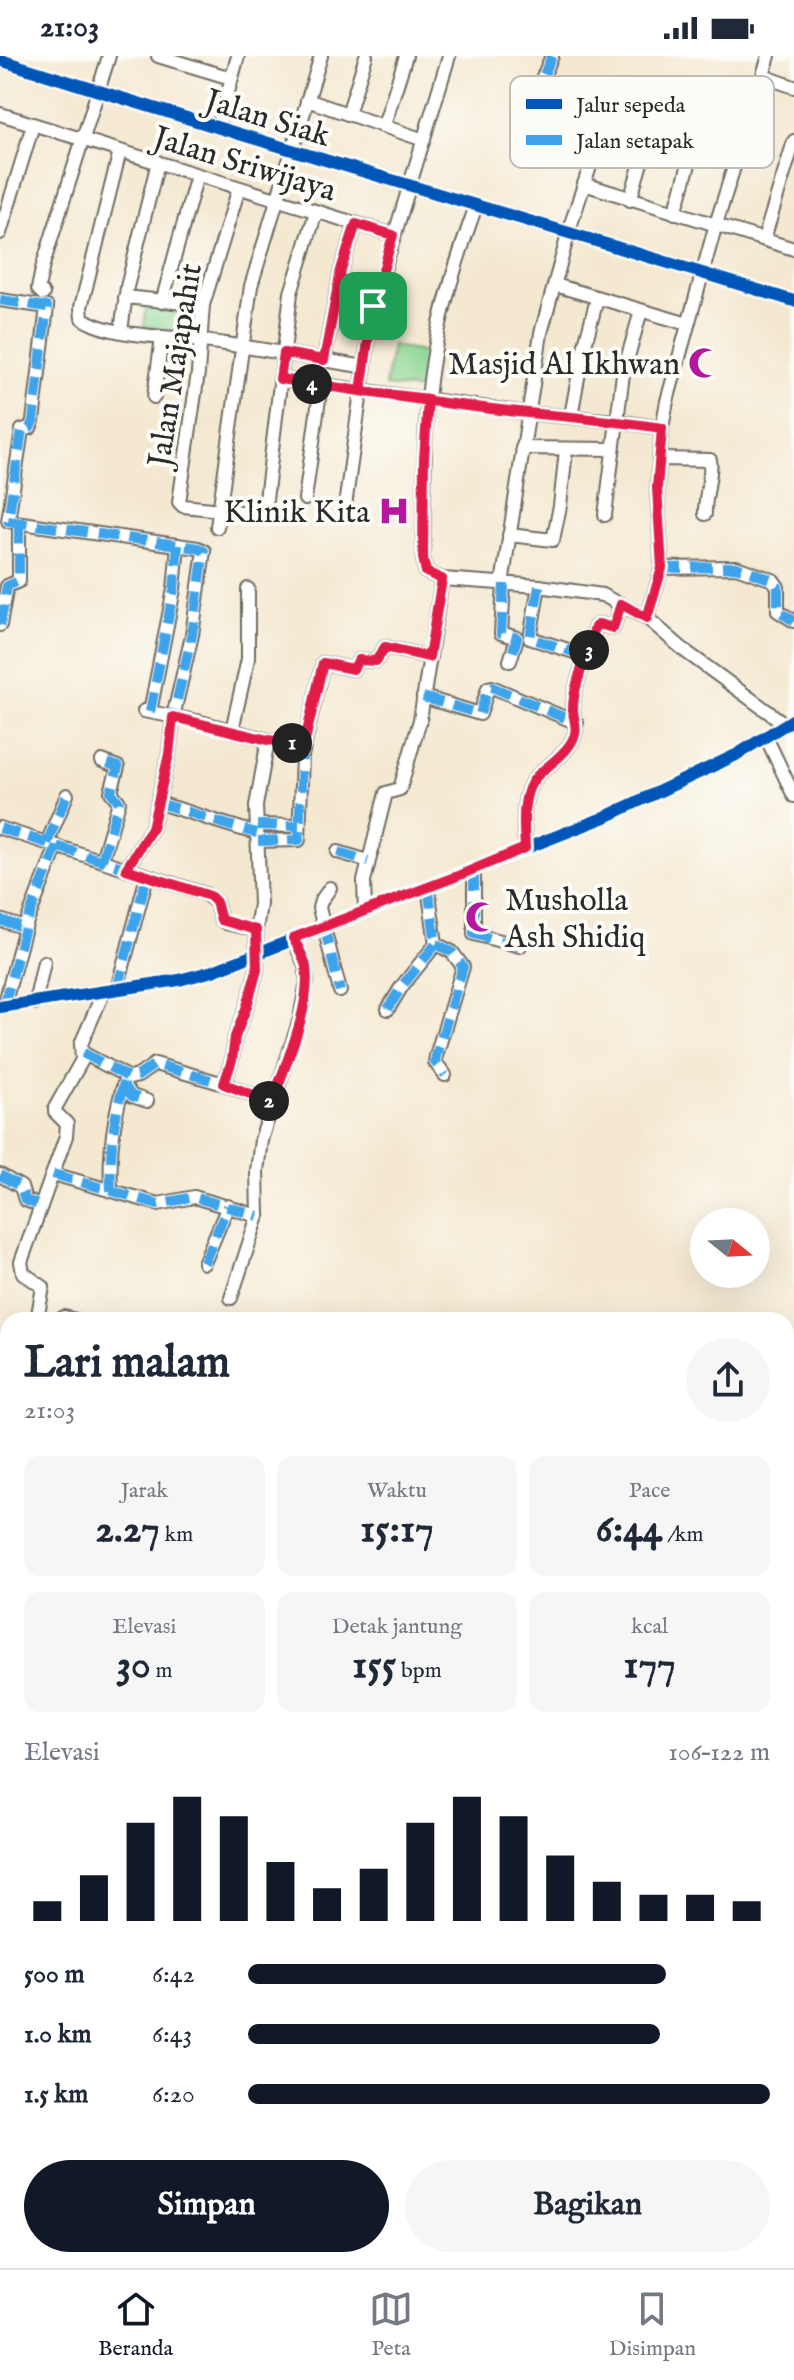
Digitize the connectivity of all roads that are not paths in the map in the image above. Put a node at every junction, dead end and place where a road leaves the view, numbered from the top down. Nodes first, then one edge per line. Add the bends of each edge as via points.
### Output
1 (109, 56) edge
2 (158, 56) edge
3 (238, 56) edge
4 (321, 56) edge
5 (366, 56) edge
6 (406, 56) edge
7 (449, 56) edge
8 (552, 56) edge
9 (769, 56) edge
10 (0, 60) edge
11 (193, 61) edge
12 (543, 76) edge
13 (763, 76) edge
14 (231, 78) junction
15 (774, 80) edge
16 (794, 87) edge
17 (98, 91) junction
18 (307, 100) junction
19 (0, 114) edge
20 (348, 114) junction
21 (33, 125) junction
22 (384, 125) junction
23 (218, 128) junction
24 (82, 140) junction
25 (424, 140) junction
26 (794, 141) edge
27 (120, 151) junction
28 (292, 152) junction
29 (158, 162) junction
30 (589, 168) edge
31 (639, 168) edge
32 (688, 168) edge
33 (734, 168) edge
34 (197, 175) junction
35 (584, 184) junction
36 (408, 187) junction
37 (239, 188) junction
38 (277, 199) junction
39 (630, 200) junction
40 (476, 206) junction
41 (316, 212) junction
42 (675, 213) junction
43 (356, 224) junction
44 (716, 224) junction
45 (569, 232) junction
46 (0, 233) edge
47 (393, 235) junction
48 (764, 239) junction
49 (794, 249) edge
50 (702, 273) junction
51 (555, 285) junction
52 (41, 289) dead end
53 (125, 297) junction
54 (597, 299) junction
55 (0, 300) edge
56 (794, 301) edge
57 (162, 302) junction
58 (203, 305) junction
59 (641, 311) junction
60 (688, 324) junction
61 (121, 331) junction
62 (162, 337) junction
63 (200, 340) junction
64 (242, 347) junction
65 (284, 353) junction
66 (324, 360) junction
67 (364, 367) junction
68 (280, 379) junction
69 (321, 385) junction
70 (361, 391) junction
71 (154, 397) dead end
72 (428, 399) junction
73 (526, 413) junction
74 (571, 416) junction
75 (616, 421) junction
76 (662, 428) junction
77 (522, 448) junction
78 (613, 449) junction
79 (566, 450) junction
80 (659, 459) junction
81 (305, 499) dead end
82 (345, 506) dead end
83 (219, 511) junction
84 (705, 514) dead end
85 (605, 515) dead end
86 (264, 516) junction
87 (279, 516) dead end
88 (19, 524) junction
89 (217, 527) dead end
90 (509, 535) junction
91 (178, 545) junction
92 (662, 568) junction
93 (442, 579) junction
94 (503, 584) junction
95 (539, 586) junction
96 (248, 589) dead end
97 (621, 604) junction
98 (647, 618) junction
99 (794, 621) edge
100 (0, 625) edge
101 (587, 656) junction
102 (429, 657) junction
103 (510, 661) dead end
104 (423, 697) junction
105 (173, 717) junction
106 (790, 722) edge
107 (577, 723) junction
108 (232, 730) junction
109 (766, 737) junction
110 (268, 740) junction
111 (304, 745) junction
112 (102, 761) dead end
113 (67, 795) dead end
114 (794, 796) edge
115 (158, 803) junction
116 (0, 828) edge
117 (257, 833) junction
118 (52, 845) junction
119 (525, 848) junction
120 (338, 852) dead end
121 (102, 860) junction
122 (368, 861) junction
123 (126, 869) junction
124 (474, 870) junction
125 (147, 876) junction
126 (428, 887) junction
127 (330, 888) dead end
128 (365, 911) junction
129 (0, 920) edge
130 (324, 926) junction
131 (25, 928) junction
132 (256, 930) junction
133 (293, 938) junction
134 (436, 944) junction
135 (520, 946) dead end
136 (257, 954) junction
137 (44, 962) dead end
138 (110, 990) junction
139 (340, 991) dead end
140 (35, 1003) junction
141 (2, 1007) edge
142 (388, 1009) dead end
143 (83, 1053) junction
144 (445, 1075) dead end
145 (124, 1082) junction
146 (224, 1084) junction
147 (147, 1101) dead end
148 (272, 1102) junction
149 (53, 1174) junction
150 (0, 1175) edge
151 (111, 1191) junction
152 (41, 1206) junction
153 (228, 1206) junction
154 (258, 1216) junction
155 (204, 1263) dead end
156 (231, 1298) dead end
157 (38, 1312) edge

1 - 17 street
2 - 11 street
3 - 14 street
4 - 18 street
5 - 20 street
6 - 22 street
7 - 25 street
8 - 12 street
9 - 13 street
10 - 17 street, Jalan Siak
11 - 14 street
14 - 23 street
15 - 16 street
17 - 23 street, Jalan Siak
17 - 24 street
18 - 20 street
18 - 28 street
19 - 21 street, Jalan Sriwijaya
20 - 22 street
21 - 24 street, Jalan Sriwijaya
21 - 46 street
22 - 25 street
23 - 28 street, Jalan Siak
24 - 27 street, Jalan Sriwijaya
24 - 52 street
25 - 36 street
26 - 48 street
27 - 29 street, Jalan Sriwijaya
27 - 61 street via 81,307 82,318
28 - 36 street, Jalan Siak
28 - 38 street
29 - 34 street, Jalan Sriwijaya
29 - 53 street
30 - 35 street
31 - 39 street
32 - 42 street
33 - 44 street
34 - 37 street, Jalan Sriwijaya
34 - 57 street
35 - 39 street
35 - 45 street
36 - 40 street, Jalan Siak
36 - 47 street
37 - 38 street, Jalan Sriwijaya
37 - 58 street, Jalan Majapahit
38 - 41 street, Jalan Sriwijaya
38 - 64 street via 251,286
39 - 42 street
40 - 45 street, Jalan Siak
40 - 72 street via 443,309
41 - 43 street, Jalan Sriwijaya
41 - 65 street via 291,293
42 - 44 street
43 - 47 street, Jalan Sriwijaya
43 - 66 street via 341,270
44 - 48 street
44 - 50 street
45 - 50 street, Jalan Siak
45 - 51 street
47 - 67 street via 373,306
48 - 49 street
50 - 56 street, Jalan Siak
50 - 60 street
51 - 54 street
51 - 73 street
53 - 57 street
53 - 61 street
54 - 59 street
54 - 74 street
55 - 88 street via 47,307 33,421 22,430 8,518
57 - 58 street
58 - 63 street, Jalan Majapahit
59 - 60 street
59 - 75 street
60 - 76 street
61 - 62 street
62 - 63 street
62 - 71 street
63 - 64 street
63 - 83 street, Jalan Majapahit via 179,502
64 - 65 street
64 - 83 street
65 - 66 street
65 - 68 street
66 - 67 street
67 - 70 street
68 - 69 street
68 - 86 street
69 - 70 street
69 - 81 street
70 - 72 street
70 - 82 street
72 - 73 street
72 - 93 street via 423,558 426,572
73 - 74 street
73 - 77 street
74 - 75 street
75 - 76 street
75 - 78 street
76 - 80 street
77 - 79 street
77 - 90 street
78 - 79 street
78 - 85 street
79 - 90 street via 553,540
80 - 84 street via 710,460
80 - 92 street
83 - 86 street
83 - 89 street
86 - 87 street
88 - 91 street
88 - 100 street via 19,581 7,586
90 - 94 street
91 - 105 street via 204,551
91 - 105 street via 174,589 147,712
92 - 98 street
92 - 99 street via 736,567 773,580 778,611
93 - 94 street
93 - 102 street
94 - 95 street
94 - 103 street via 501,633 517,638
95 - 97 street via 593,592
95 - 101 street via 530,638
96 - 108 street via 248,659
97 - 98 street
97 - 101 street via 613,628 595,627
98 - 106 street via 685,651
101 - 107 street via 574,704
102 - 104 street
102 - 111 street via 385,647 376,661 359,660 353,669 323,663
104 - 107 street via 480,714 492,687
104 - 122 street via 409,766 399,791 386,793
105 - 108 street
105 - 115 street
106 - 109 street
107 - 119 street via 573,741 537,775 529,790
108 - 110 street
109 - 114 street
109 - 119 street via 645,800
110 - 111 street
110 - 117 street via 256,806
111 - 117 street via 299,826
112 - 121 street via 118,767 111,792 119,802
113 - 118 street
115 - 117 street
115 - 123 street via 150,835
116 - 118 street
117 - 132 street
118 - 121 street
118 - 131 street
119 - 124 street
120 - 122 street
121 - 123 street
122 - 128 street
123 - 125 street
124 - 126 street
124 - 135 street via 474,934
125 - 132 street via 205,894 216,902 221,920
125 - 138 street
126 - 128 street
126 - 134 street
127 - 130 street via 319,904
128 - 130 street
129 - 131 street
130 - 133 street
130 - 139 street
131 - 141 street
132 - 136 street
133 - 136 street
133 - 148 street via 307,981
134 - 142 street
134 - 144 street via 452,952 463,967 436,1056
136 - 138 street via 179,980
136 - 146 street via 255,981
137 - 140 street
138 - 140 street
138 - 143 street via 81,1044
140 - 141 street
143 - 145 street
143 - 149 street via 55,1108 67,1127
145 - 146 street via 155,1064
145 - 147 street via 132,1096
145 - 151 street via 109,1166
146 - 148 street
148 - 154 street via 258,1159
149 - 151 street
149 - 152 street
150 - 152 street via 21,1187 25,1200
151 - 153 street via 160,1204 194,1197
152 - 157 street via 21,1262 23,1273 43,1287
153 - 154 street
153 - 155 street
154 - 156 street

